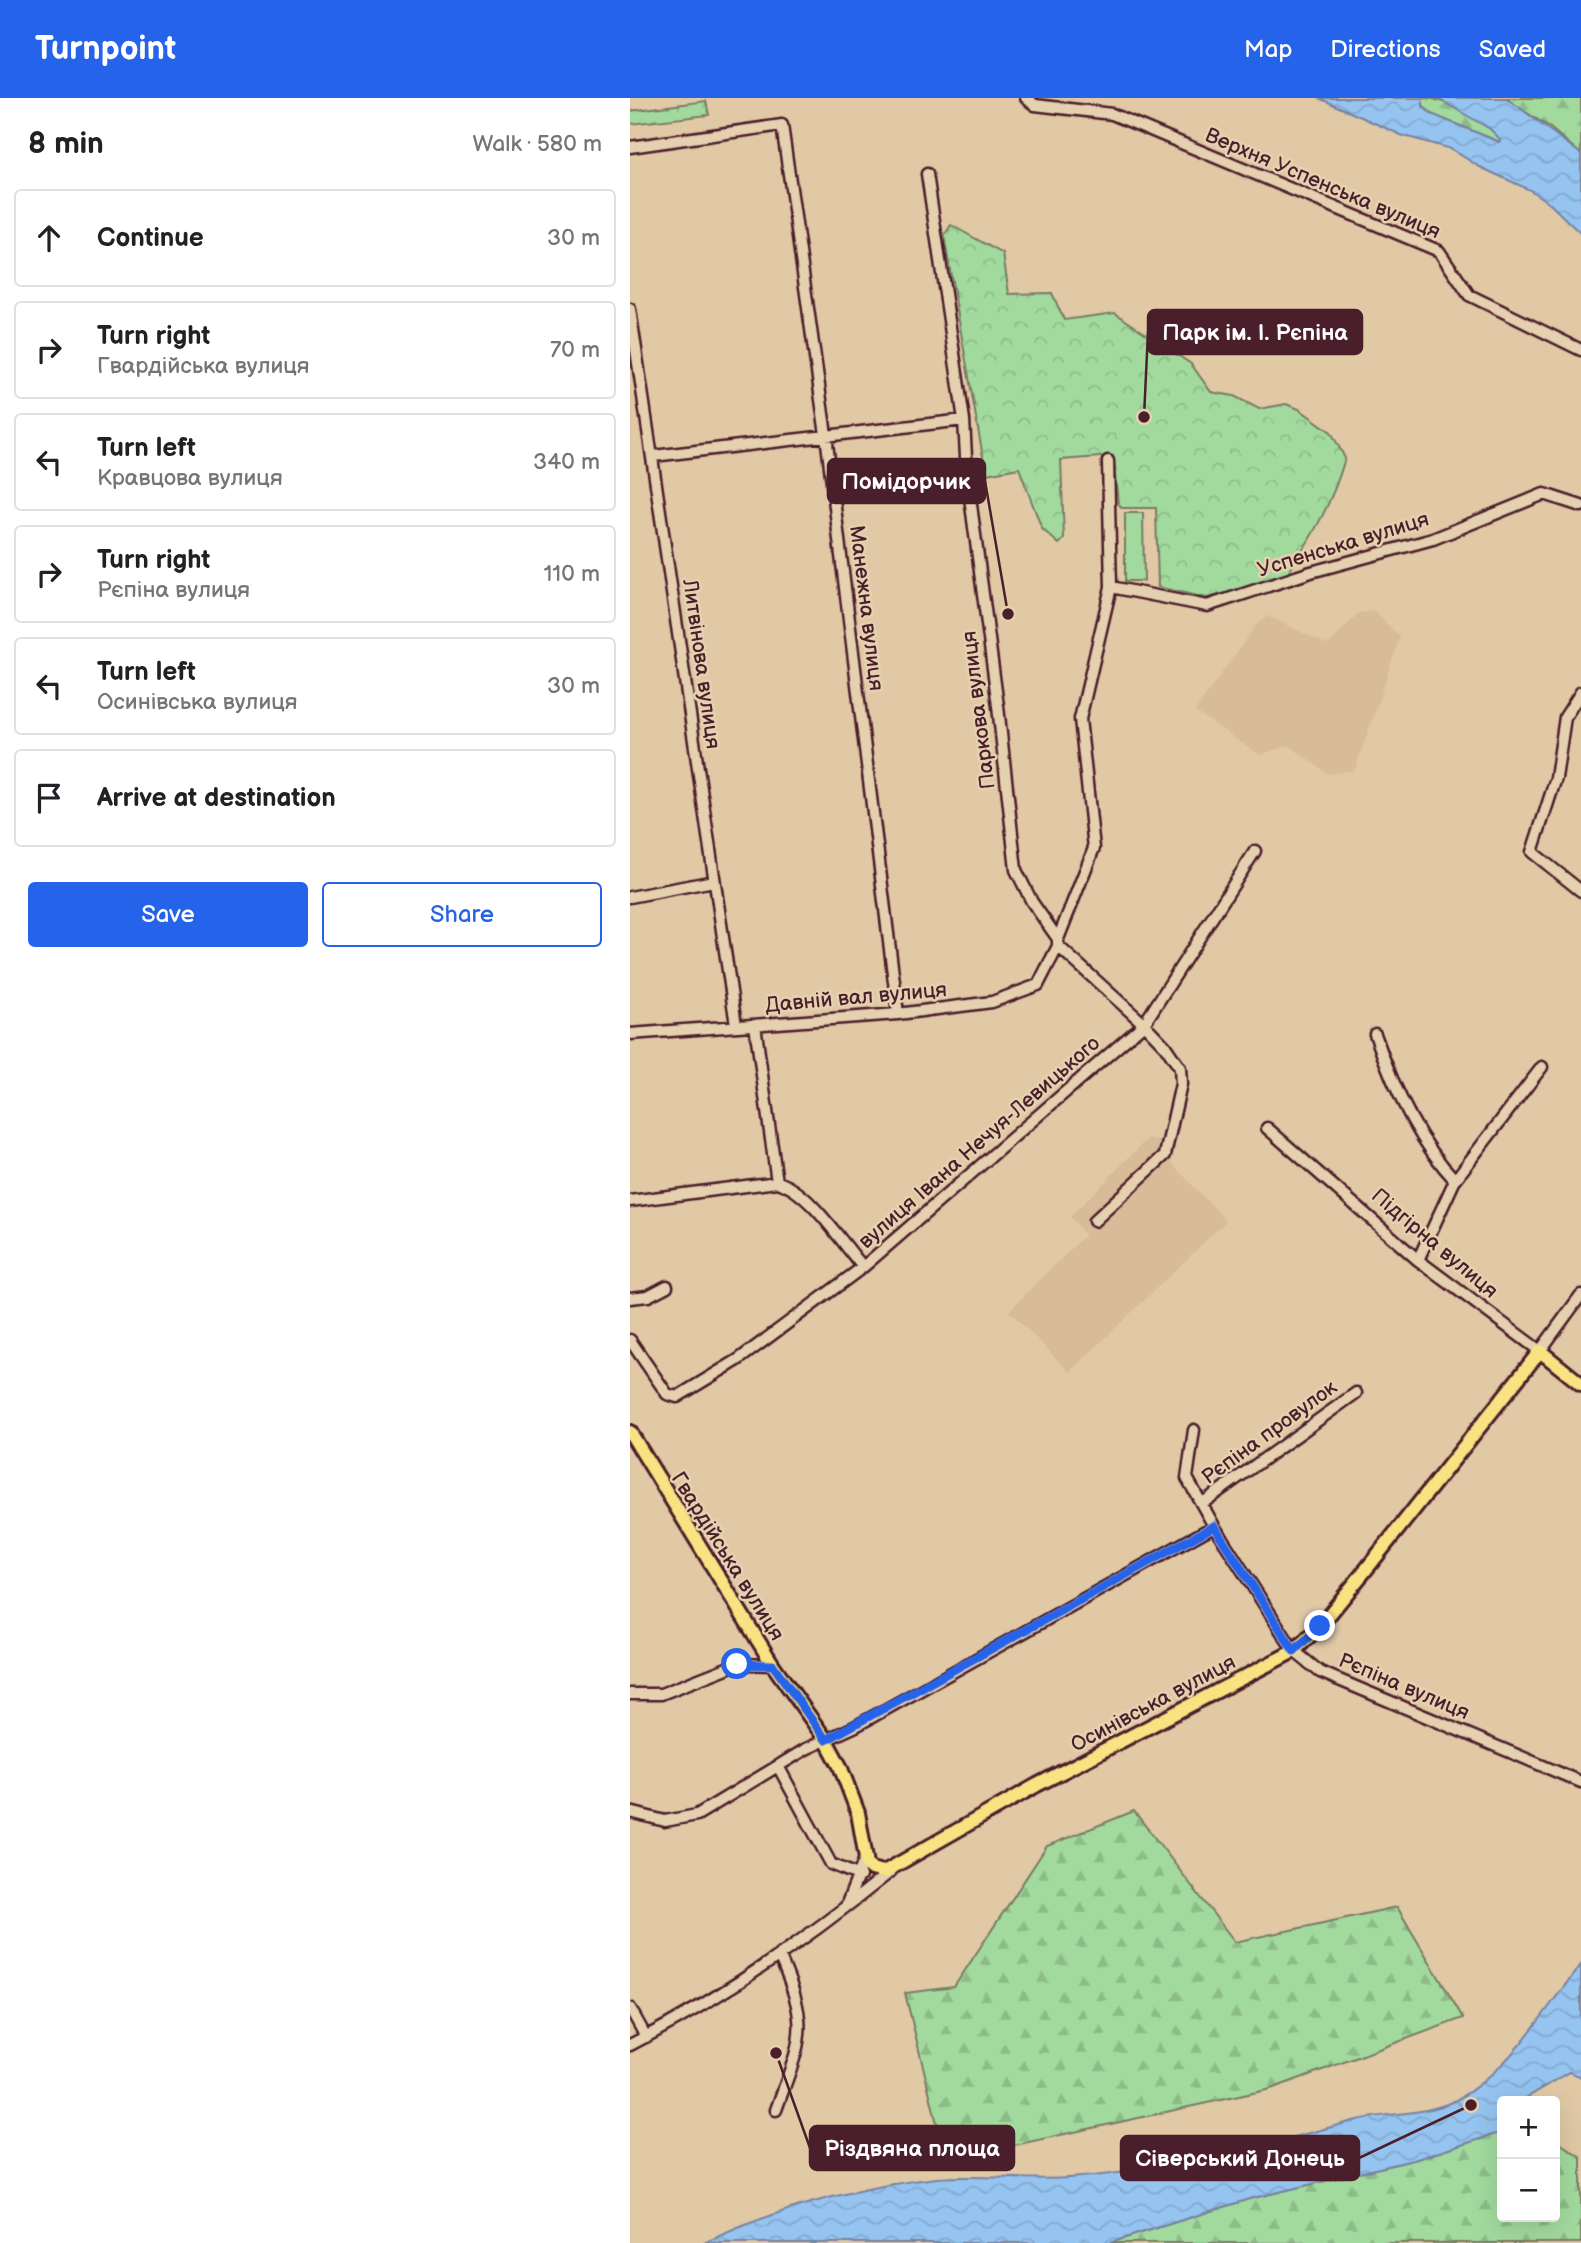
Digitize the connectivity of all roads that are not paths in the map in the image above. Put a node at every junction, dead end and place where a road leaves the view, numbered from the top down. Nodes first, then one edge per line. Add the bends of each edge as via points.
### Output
1 (1026, 98) edge
2 (630, 146) edge
3 (927, 174) dead end
4 (630, 309) edge
5 (1581, 350) edge
6 (964, 420) junction
7 (826, 435) junction
8 (653, 456) junction
9 (1108, 461) dead end
10 (1581, 506) edge
11 (1111, 587) junction
12 (1581, 692) edge
13 (1255, 851) dead end
14 (714, 881) junction
15 (1581, 891) edge
16 (630, 897) edge
17 (1058, 942) junction
18 (898, 1014) junction
19 (1144, 1024) junction
20 (736, 1026) junction
21 (755, 1026) junction
22 (630, 1034) edge
23 (1375, 1034) dead end
24 (1542, 1068) dead end
25 (1267, 1128) dead end
26 (1455, 1180) junction
27 (777, 1182) junction
28 (630, 1200) edge
29 (1094, 1221) dead end
30 (1419, 1260) junction
31 (863, 1268) junction
32 (667, 1286) dead end
33 (1581, 1295) edge
34 (630, 1298) edge
35 (630, 1340) edge
36 (1540, 1351) junction
37 (1581, 1384) edge
38 (1356, 1393) dead end
39 (1194, 1430) dead end
40 (630, 1432) edge
41 (1204, 1502) junction
42 (1214, 1526) junction
43 (1294, 1651) junction
44 (773, 1665) junction
45 (630, 1694) edge
46 (826, 1740) junction
47 (778, 1766) junction
48 (1581, 1782) edge
49 (630, 1812) edge
50 (865, 1858) junction
51 (891, 1871) junction
52 (860, 1876) junction
53 (844, 1909) junction
54 (779, 1955) junction
55 (630, 2008) edge
56 (646, 2037) junction
57 (630, 2045) edge
58 (776, 2110) dead end

1 - 5 street, Верхня Успенська вулиця via 1035,105 1112,114 1438,251 1469,295
2 - 7 street, Манежна вулиця via 782,125
3 - 6 street, Паркова вулиця
4 - 8 street, Литвінова вулиця
6 - 7 street
6 - 17 street, Паркова вулиця via 1016,870
7 - 8 street
7 - 18 street, Манежна вулиця
8 - 14 street, Литвінова вулиця
9 - 11 street, Давній вал вулиця
10 - 11 street, Успенська вулиця via 1544,494 1433,538 1207,606
11 - 17 street, Давній вал вулиця via 1080,719 1094,848
12 - 15 street via 1565,717 1556,778 1531,852
13 - 19 street, вулиця Івана Нечуя-Левицького
14 - 16 street
14 - 20 street, Литвінова вулиця
17 - 18 street, Давній вал вулиця via 1038,985 992,1002
17 - 19 street, Паркова вулиця
18 - 21 street, Давній вал вулиця
19 - 29 street, Паркова вулиця via 1180,1068 1181,1084 1165,1155
19 - 31 street, вулиця Івана Нечуя-Левицького
20 - 21 street, Давній вал вулиця
20 - 22 street, Давній вал вулиця
21 - 27 street
23 - 26 street via 1392,1084 1434,1157
24 - 26 street
25 - 30 street, Підгірна вулиця
26 - 30 street
27 - 28 street
27 - 31 street via 803,1195
30 - 36 street, Підгірна вулиця
31 - 35 street, вулиця Івана Нечуя-Левицького via 705,1382 677,1397 667,1394
32 - 34 street via 648,1296
33 - 36 street, Осинівська вулиця
36 - 37 main road, Підгірна вулиця
36 - 43 main road, Осинівська вулиця via 1320,1626
38 - 41 street, Рєпіна провулок
39 - 41 street, Рєпіна вулиця via 1194,1450 1186,1473
40 - 44 main road, Гвардійська вулиця
41 - 42 street, Рєпіна вулиця
42 - 43 street, Рєпіна вулиця
42 - 46 street
43 - 48 street, Рєпіна вулиця via 1320,1672
43 - 51 main road, Осинівська вулиця via 1037,1785
44 - 45 street via 737,1664 668,1692
44 - 46 main road, Гвардійська вулиця
46 - 47 street
46 - 50 main road, Гвардійська вулиця via 858,1813
47 - 49 street via 683,1820 665,1821
47 - 52 street via 831,1864
50 - 51 main road via 872,1869
50 - 52 street
51 - 53 street, Осинівська вулиця
52 - 53 street
53 - 54 street, Осинівська вулиця
54 - 56 street, Осинівська вулиця
54 - 58 street via 795,1993 801,2031
55 - 56 street
56 - 57 street, Осинівська вулиця

